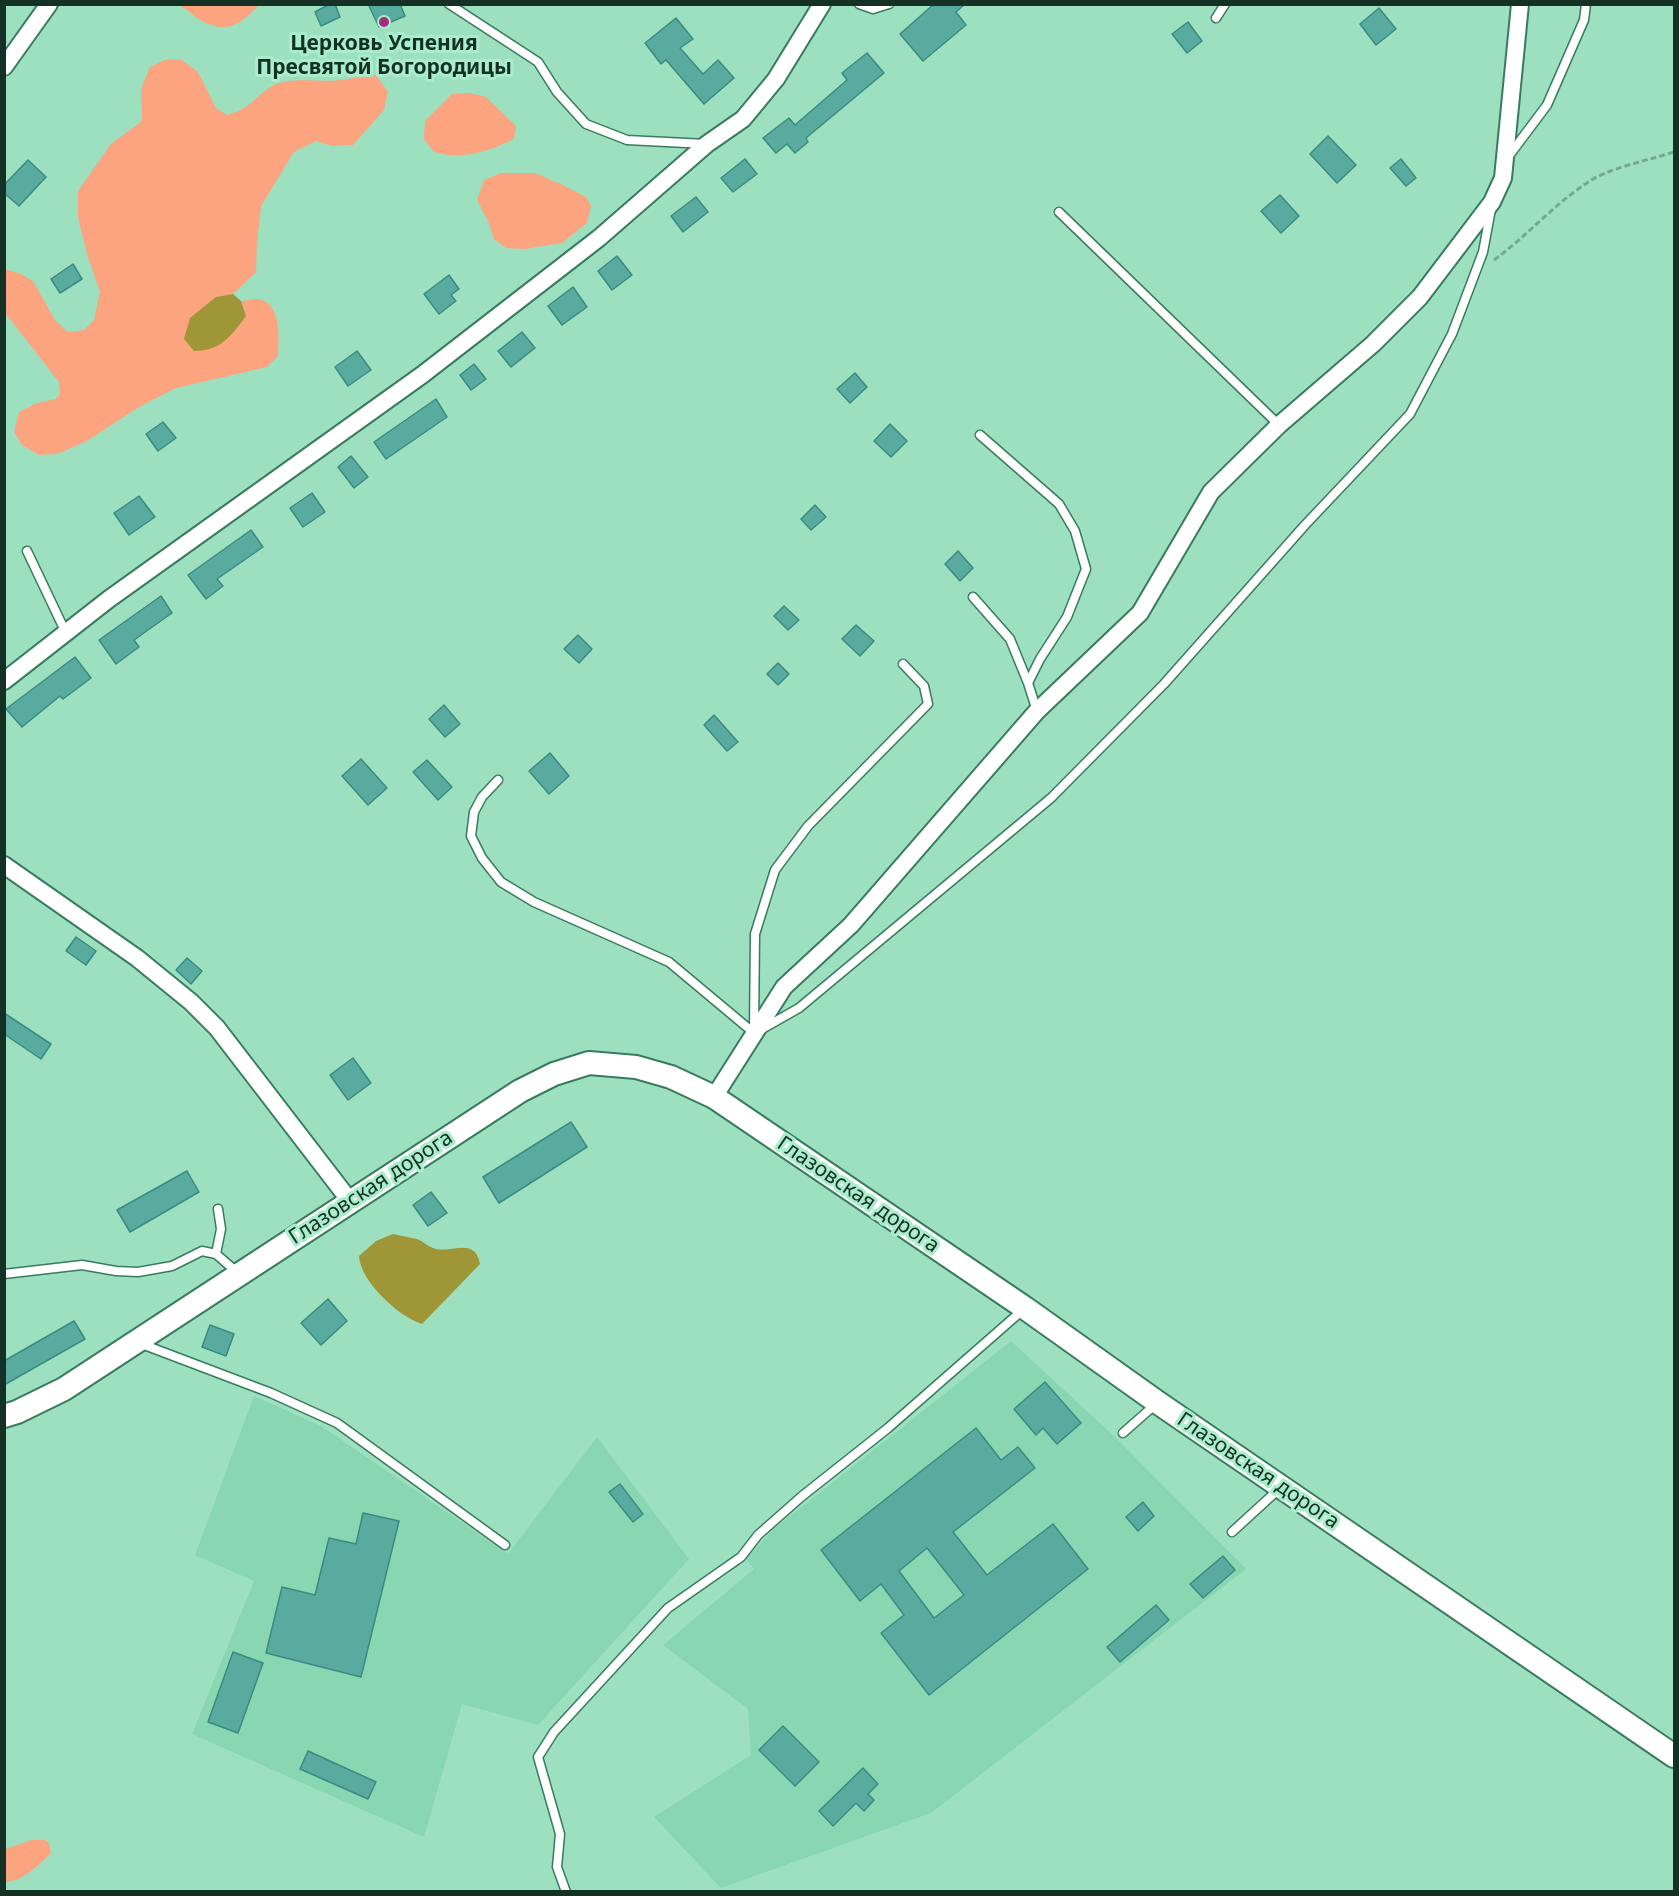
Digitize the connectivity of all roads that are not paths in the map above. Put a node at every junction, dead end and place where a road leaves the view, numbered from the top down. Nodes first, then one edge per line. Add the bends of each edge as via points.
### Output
1 (49, 4) edge
2 (449, 4) edge
3 (822, 4) edge
4 (859, 4) edge
5 (889, 4) edge
6 (1225, 4) edge
7 (1520, 4) edge
8 (1586, 4) edge
9 (1215, 18) dead end
10 (4, 68) edge
11 (707, 144) junction
12 (1506, 160) junction
13 (1492, 202) junction
14 (1059, 212) dead end
15 (1279, 425) junction
16 (980, 435) dead end
17 (27, 551) dead end
18 (973, 597) dead end
19 (66, 633) junction
20 (903, 664) dead end
21 (4, 681) edge
22 (1028, 683) junction
23 (1037, 711) junction
24 (498, 780) dead end
25 (4, 865) edge
26 (754, 1033) junction
27 (714, 1097) junction
28 (350, 1201) junction
29 (218, 1209) dead end
30 (216, 1254) junction
31 (4, 1274) edge
32 (239, 1275) junction
33 (1025, 1308) junction
34 (136, 1342) junction
35 (1157, 1402) junction
36 (4, 1416) edge
37 (1123, 1433) dead end
38 (1281, 1486) junction
39 (1232, 1532) dead end
40 (505, 1545) dead end
41 (1674, 1756) edge
42 (566, 1892) edge

1 - 10 street
2 - 11 lane via 538,62 557,92 586,124 627,140
3 - 11 street via 776,79 743,119
4 - 5 lane via 873,9
6 - 9 lane
7 - 12 street
8 - 12 lane via 1584,20 1548,105
11 - 19 street via 599,238 422,375
12 - 13 street
13 - 15 street via 1420,297 1373,344
13 - 26 lane via 1483,252 1452,334 1410,414 1164,684 1052,798 799,1008
14 - 15 lane
15 - 23 street via 1211,492 1140,613
16 - 22 lane via 1059,504 1075,531 1086,569 1067,617
17 - 19 lane
18 - 22 lane via 1010,639
19 - 21 street
20 - 26 lane via 924,686 928,704 808,826 776,870 755,934
22 - 23 lane
23 - 26 street via 850,925 784,987
24 - 26 lane via 474,812 471,836 501,882 534,902 669,962
25 - 28 street via 137,958 191,1002 217,1028
26 - 27 street
27 - 28 street, Глазовская дорога via 671,1077 636,1067 589,1063 520,1091
27 - 33 street, Глазовская дорога
28 - 32 street, Глазовская дорога
29 - 30 lane via 221,1229
30 - 31 lane via 202,1251 172,1266 138,1272 82,1265
30 - 32 lane
32 - 34 street, Глазовская дорога
33 - 35 street, Глазовская дорога
33 - 42 lane via 888,1428 801,1497 758,1535 741,1557 668,1608 554,1732 538,1757 560,1834 557,1867
34 - 36 street, Глазовская дорога via 64,1389
34 - 40 lane via 271,1393 337,1423
35 - 37 lane
35 - 38 street, Глазовская дорога
38 - 39 lane
38 - 41 street, Глазовская дорога

